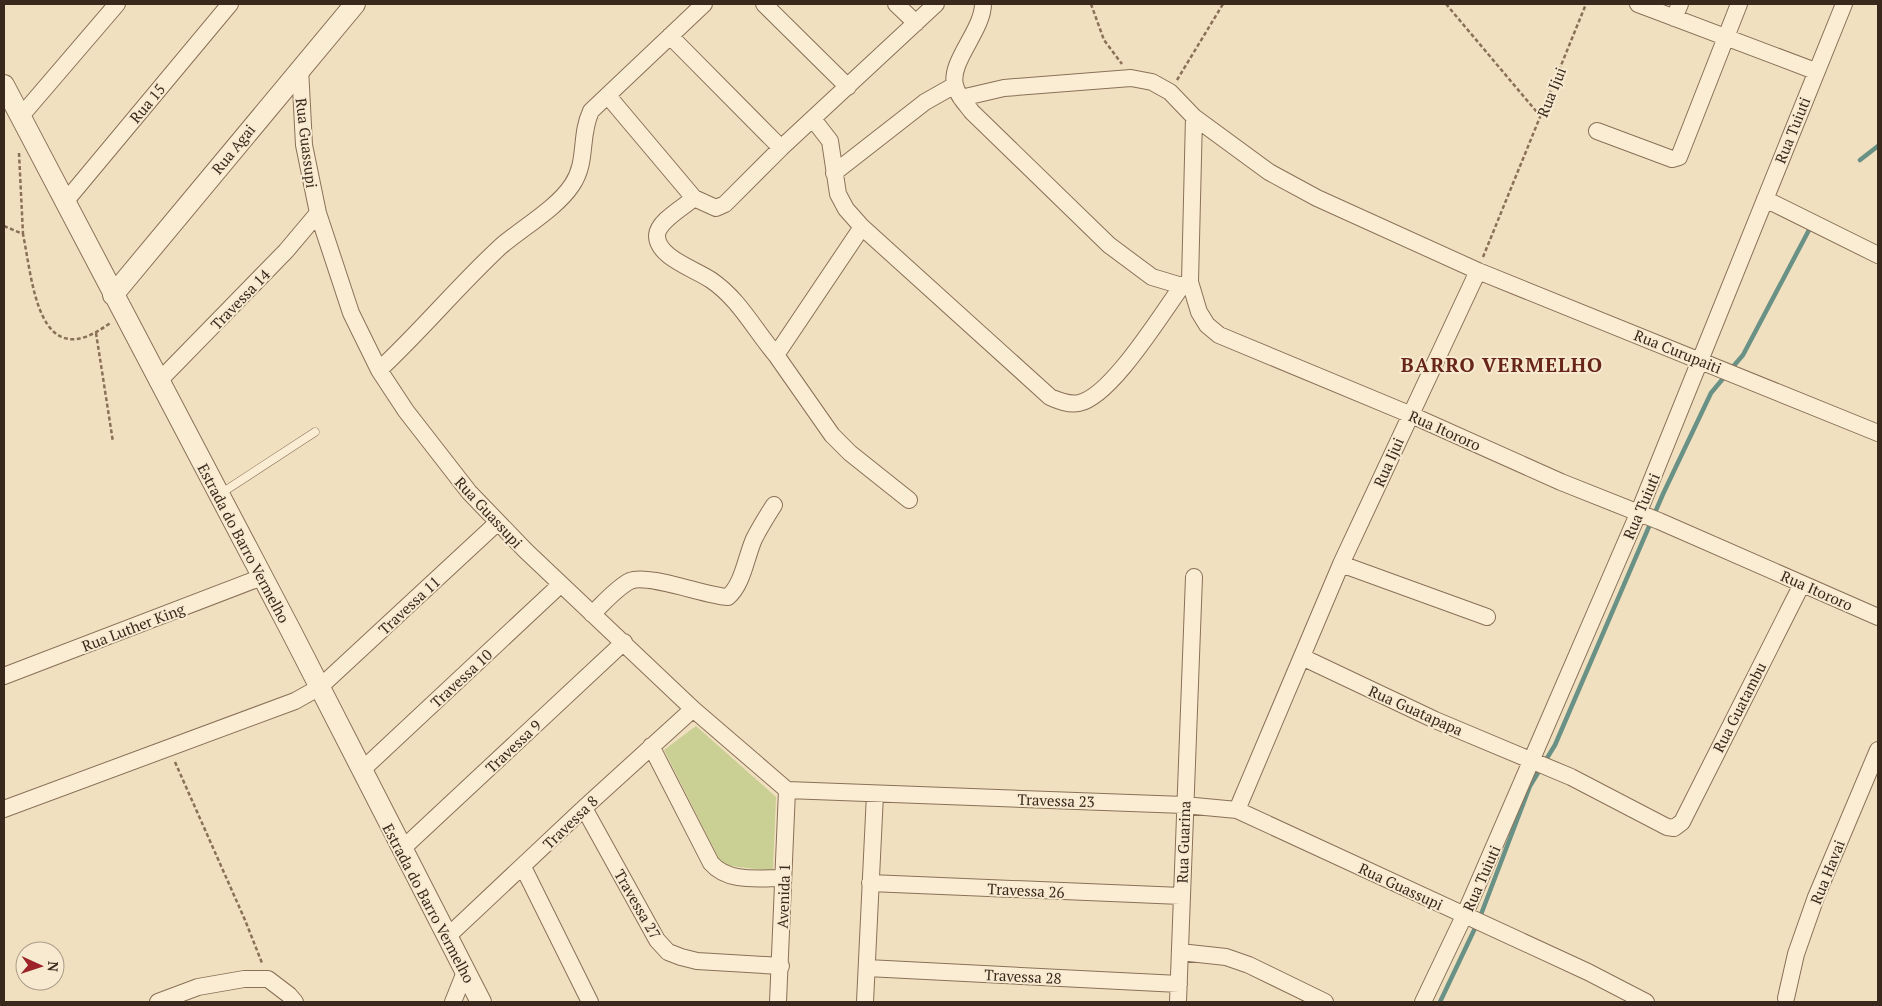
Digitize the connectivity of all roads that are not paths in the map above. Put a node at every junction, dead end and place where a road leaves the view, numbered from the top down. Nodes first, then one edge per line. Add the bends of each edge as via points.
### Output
1 (117, 4) edge
2 (230, 4) edge
3 (355, 4) edge
4 (704, 4) edge
5 (764, 4) edge
6 (896, 4) edge
7 (936, 4) edge
8 (983, 4) edge
9 (1638, 4) edge
10 (1739, 4) edge
11 (1844, 4) edge
12 (1677, 11) edge
13 (916, 23) junction
14 (670, 36) junction
15 (1727, 38) junction
16 (300, 68) junction
17 (1815, 71) junction
18 (4, 85) edge
19 (848, 88) junction
20 (958, 92) junction
21 (608, 96) junction
22 (20, 116) junction
23 (1194, 117) junction
24 (813, 119) junction
25 (1597, 131) dead end
26 (781, 148) junction
27 (834, 173) junction
28 (694, 198) junction
29 (1765, 199) junction
30 (65, 202) junction
31 (318, 213) junction
32 (862, 227) junction
33 (1878, 254) edge
34 (1478, 271) junction
35 (1186, 284) junction
36 (113, 295) junction
37 (776, 354) junction
38 (1701, 360) junction
39 (379, 370) junction
40 (158, 382) junction
41 (1409, 414) junction
42 (315, 432) dead end
43 (1878, 433) edge
44 (219, 495) junction
45 (909, 500) dead end
46 (774, 504) dead end
47 (1641, 515) junction
48 (497, 523) junction
49 (1341, 564) junction
50 (262, 577) junction
51 (1194, 577) dead end
52 (1802, 584) junction
53 (560, 585) junction
54 (592, 614) junction
55 (1487, 617) dead end
56 (1878, 617) edge
57 (624, 642) junction
58 (1302, 657) junction
59 (4, 676) edge
60 (320, 687) junction
61 (693, 709) junction
62 (651, 746) junction
63 (1878, 750) edge
64 (1541, 764) junction
65 (361, 771) junction
66 (787, 790) junction
67 (875, 794) junction
68 (1184, 804) junction
69 (584, 808) junction
70 (4, 809) edge
71 (1237, 810) junction
72 (1674, 828) joint
73 (402, 850) junction
74 (523, 867) junction
75 (783, 878) junction
76 (870, 883) junction
77 (1181, 896) junction
78 (1470, 918) junction
79 (448, 936) junction
80 (1180, 952) junction
81 (780, 966) junction
82 (866, 968) junction
83 (465, 972) junction
84 (1179, 984) junction
85 (196, 995) edge
86 (1786, 998) dead end
87 (158, 1002) edge
88 (295, 1002) edge
89 (453, 1002) edge
90 (481, 1002) edge
91 (590, 1002) edge
92 (778, 1002) edge
93 (865, 1002) edge
94 (1178, 1002) edge
95 (1325, 1002) edge
96 (1423, 1002) edge
97 (1646, 1002) edge

1 - 22 street
2 - 30 street, Rua 15
3 - 16 street, Rua Agai
4 - 14 street
5 - 19 street
6 - 13 street
7 - 13 street
8 - 20 street via 976,29 955,73
9 - 12 street
10 - 15 street
11 - 17 street, Rua Tuiuti
12 - 15 street
13 - 19 street
14 - 21 street
14 - 26 street
15 - 17 street
15 - 25 street via 1679,157 1672,159
16 - 31 street, Rua Guassupi via 304,145
16 - 36 street, Rua Agai
17 - 29 street, Rua Tuiuti
18 - 22 street, Estrada do Barro Vermelho
19 - 24 street
20 - 23 street, Rua Curupaiti via 1143,79 1170,92
20 - 27 street via 925,102
20 - 35 street via 972,112 1109,245 1152,277
21 - 28 street
21 - 39 street via 591,112 584,126 581,167 572,185 499,248
22 - 30 street, Estrada do Barro Vermelho
23 - 34 street, Rua Curupaiti via 1269,172 1317,198
23 - 35 street, Rua Itororo
24 - 26 street
24 - 27 street via 830,141
26 - 28 street via 725,204 716,208
27 - 32 street via 838,194
28 - 37 street via 662,225 657,233 657,242 662,251 728,292
29 - 33 street
29 - 38 street, Rua Tuiuti
30 - 36 street, Estrada do Barro Vermelho
31 - 39 street, Rua Guassupi via 351,313
31 - 40 street, Travessa 14 via 286,251
32 - 35 street via 1050,397 1066,403 1080,403 1096,396 1114,380
32 - 37 street
34 - 38 street, Rua Curupaiti
34 - 41 street, Rua Ijui
35 - 41 street, Rua Itororo via 1207,325 1219,335
36 - 40 street, Estrada do Barro Vermelho
37 - 45 street via 832,435
38 - 43 street, Rua Curupaiti
38 - 47 street, Rua Tuiuti
39 - 48 street, Rua Guassupi via 443,461
40 - 44 street, Estrada do Barro Vermelho
41 - 47 street, Rua Itororo
41 - 49 street, Rua Ijui
42 - 44 lane
44 - 50 street, Estrada do Barro Vermelho
46 - 54 street via 754,538 734,592 728,598 664,583 632,580 622,585
47 - 52 street, Rua Itororo
47 - 64 street, Rua Tuiuti
48 - 53 street, Rua Guassupi
48 - 60 street, Travessa 11
49 - 55 street
49 - 58 street, Rua Ijui
50 - 59 street, Rua Luther King
50 - 60 street, Estrada do Barro Vermelho
51 - 68 street, Rua Guarina
52 - 56 street, Rua Itororo
52 - 72 street, Rua Guatambu via 1682,822
53 - 54 street, Rua Guassupi
53 - 65 street, Travessa 10
54 - 57 street, Rua Guassupi
57 - 61 street, Rua Guassupi
57 - 73 street, Travessa 9
58 - 64 street, Rua Guatapapa via 1435,720
58 - 71 street, Rua Ijui
60 - 65 street, Estrada do Barro Vermelho
60 - 70 street, Travessa 11 via 295,701
61 - 62 street, Travessa 8
61 - 66 street, Rua Guassupi
62 - 69 street, Travessa 8
62 - 75 street via 718,871 730,876
63 - 86 street, Rua Havai via 1816,897 1796,954
64 - 72 street, Rua Guatapapa
64 - 78 street, Rua Tuiuti
65 - 73 street, Estrada do Barro Vermelho
66 - 67 street
66 - 75 street, Avenida 1
67 - 68 street, Travessa 23
67 - 76 street
68 - 71 street, Travessa 23
68 - 77 street, Rua Guarina
69 - 74 street, Travessa 8
69 - 81 street, Travessa 27 via 657,940 668,952 697,961
71 - 78 street, Rua Guassupi
73 - 79 street, Estrada do Barro Vermelho
74 - 79 street, Travessa 8
74 - 91 street
75 - 81 street, Avenida 1
76 - 77 street, Travessa 26
76 - 82 street
77 - 80 street, Rua Guarina
78 - 96 street, Rua Tuiuti
78 - 97 street, Rua Guassupi
79 - 83 street, Estrada do Barro Vermelho
80 - 84 street, Rua Guarina
80 - 95 street via 1226,957
81 - 92 street, Avenida 1
82 - 84 street, Travessa 28
82 - 93 street
83 - 89 street
83 - 90 street, Estrada do Barro Vermelho
84 - 94 street, Rua Guarina
85 - 87 street
85 - 88 street via 244,979 268,979

